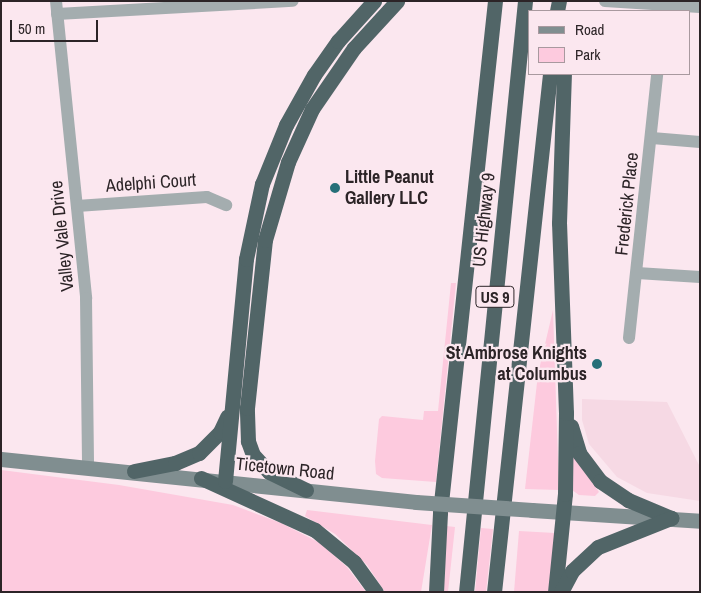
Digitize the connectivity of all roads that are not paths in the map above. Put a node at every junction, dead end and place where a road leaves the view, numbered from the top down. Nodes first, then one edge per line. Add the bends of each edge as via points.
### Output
1 (293, 1) edge
2 (374, 1) edge
3 (396, 1) edge
4 (489, 1) edge
5 (495, 1) edge
6 (525, 1) edge
7 (605, 1) edge
8 (664, 6) edge
9 (700, 7) edge
10 (56, 8) edge
11 (490, 45) junction
12 (550, 75) edge
13 (564, 75) edge
14 (657, 75) edge
15 (652, 138) junction
16 (700, 142) edge
17 (226, 205) dead end
18 (77, 206) junction
19 (637, 273) junction
20 (700, 277) edge
21 (629, 338) dead end
22 (231, 406) junction
23 (566, 412) junction
24 (1, 459) edge
25 (88, 467) junction
26 (134, 471) junction
27 (201, 478) junction
28 (225, 481) junction
29 (306, 490) junction
30 (565, 511) junction
31 (440, 512) junction
32 (671, 518) junction
33 (700, 520) edge
34 (376, 592) edge
35 (426, 592) edge
36 (436, 592) edge
37 (466, 592) edge
38 (494, 592) edge
39 (555, 592) edge
40 (561, 592) edge

1 - 10 street
2 - 22 highway via 338,41 314,76 268,167 246,259
3 - 29 highway via 354,48 312,110 288,162 266,240 247,408 248,441 253,455 269,472
4 - 11 highway
5 - 11 highway
6 - 37 highway, US Highway 9 / US 9
7 - 8 street
8 - 9 street
10 - 18 street, Valley Vale Drive
11 - 31 highway
12 - 38 highway, US 9
13 - 23 highway via 559,223
14 - 15 street, Frederick Place
15 - 16 street
15 - 19 street, Frederick Place
17 - 18 street, Adelphi Court via 208,197
18 - 25 street, Valley Vale Drive via 86,298
19 - 20 street
19 - 21 street, Frederick Place
22 - 26 highway via 220,432 199,454 175,463
22 - 28 highway
23 - 30 highway
23 - 32 highway via 580,453 600,481 628,500
24 - 25 street, Ticetown Road
25 - 26 street, Ticetown Road
26 - 27 street, Ticetown Road
27 - 28 street, Ticetown Road
27 - 34 highway via 315,530 354,562
28 - 29 street, Ticetown Road
29 - 30 street, Ticetown Road, bridge via 416,502
30 - 32 street, Ticetown Road
30 - 39 highway
31 - 35 highway
31 - 36 highway
32 - 33 street, Ticetown Road
32 - 40 highway via 598,547 572,571

